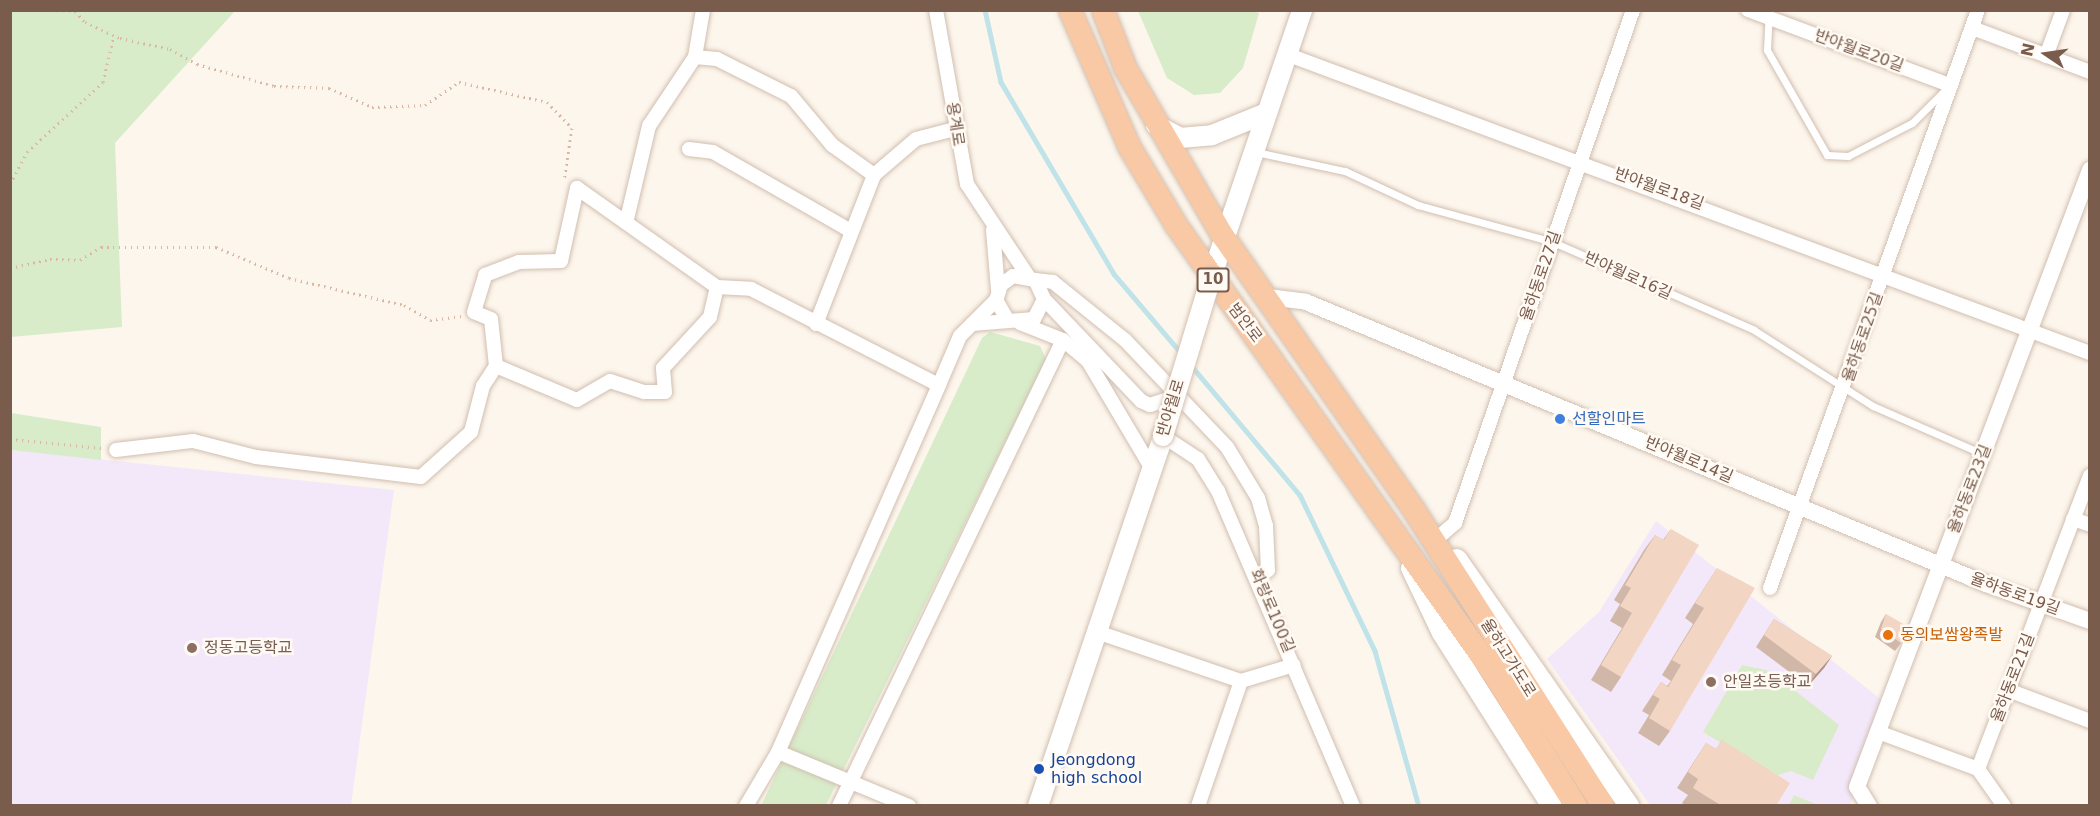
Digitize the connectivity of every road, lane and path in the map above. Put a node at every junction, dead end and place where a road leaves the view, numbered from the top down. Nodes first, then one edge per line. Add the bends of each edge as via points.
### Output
1 (51, 10) edge
2 (703, 10) edge
3 (936, 10) edge
4 (1070, 10) edge
5 (1103, 10) edge
6 (1302, 10) edge
7 (1634, 10) edge
8 (1748, 10) edge
9 (1978, 10) edge
10 (2063, 10) edge
11 (1768, 14) edge
12 (1972, 28) junction
13 (114, 34) junction
14 (1286, 54) junction
15 (2046, 56) junction
16 (695, 57) junction
17 (2090, 72) edge
18 (1950, 85) junction
19 (1264, 114) junction
20 (1156, 125) junction
21 (956, 129) junction
22 (689, 149) dead end
23 (1251, 150) junction
24 (1581, 161) junction
25 (2090, 170) edge
26 (874, 176) junction
27 (10, 183) edge
28 (576, 188) junction
29 (627, 219) junction
30 (849, 230) junction
31 (993, 230) junction
32 (1223, 236) junction
33 (1553, 242) junction
34 (10, 268) edge
35 (1885, 273) junction
36 (1031, 278) junction
37 (1212, 278) junction
38 (717, 287) junction
39 (997, 295) junction
40 (1268, 297) junction
41 (1044, 299) junction
42 (474, 312) junction
43 (1013, 321) junction
44 (816, 324) junction
45 (968, 325) junction
46 (2029, 331) junction
47 (1063, 340) junction
48 (2090, 353) edge
49 (496, 366) junction
50 (1504, 382) junction
51 (939, 385) junction
52 (1845, 389) junction
53 (1174, 397) junction
54 (1162, 436) junction
55 (10, 439) edge
56 (116, 450) joint
57 (1983, 454) junction
58 (1152, 469) junction
59 (2090, 476) edge
60 (1804, 508) junction
61 (1414, 510) junction
62 (2073, 519) junction
63 (2090, 525) edge
64 (1392, 528) junction
65 (1440, 536) junction
66 (1941, 566) junction
67 (1258, 577) junction
68 (1770, 588) dead end
69 (2041, 604) junction
70 (2090, 621) edge
71 (1100, 633) junction
72 (1294, 665) junction
73 (1241, 681) junction
74 (2008, 690) junction
75 (2090, 721) edge
76 (1878, 732) junction
77 (778, 752) junction
78 (1978, 769) junction
79 (850, 783) junction
80 (746, 806) edge
81 (839, 806) edge
82 (909, 806) edge
83 (1038, 806) edge
84 (1198, 806) edge
85 (1353, 806) edge
86 (1552, 806) edge
87 (1576, 806) edge
88 (1603, 806) edge
89 (1629, 806) edge
90 (1869, 806) edge
91 (2004, 806) edge

1 - 13 path via 75,11 85,22
2 - 16 street
3 - 21 street, 용계로
4 - 37 highway, 범안로 / 10 via 1130,148
5 - 20 highway, 범안로 / 10
6 - 14 main road, 반야월로
7 - 24 street, 율하동로27길
8 - 11 street, 반야월로20길
9 - 12 street, 율하동로25길
10 - 15 street
11 - 18 street, 반야월로20길
11 - 18 lane, 율하동로25길 via 1767,50 1821,151 1837,158 1912,123
12 - 15 street
12 - 18 street, 율하동로25길
13 - 27 path via 103,82 27,152
13 - 28 path via 255,81 329,88 372,107 425,105 459,82 537,99 572,128 564,181 571,190
14 - 19 main road, 반야월로
14 - 24 street, 반야월로18길
15 - 17 street
16 - 26 street via 717,59 791,96 831,145
16 - 29 street via 649,126
18 - 35 street, 율하동로25길
19 - 20 main road via 1212,135 1180,138
19 - 23 main road, 반야월로
20 - 32 highway, 범안로 / 10
21 - 26 street via 916,139
21 - 31 street, 용계로 via 967,184
22 - 30 street via 713,152
23 - 32 main road, 반야월로
23 - 33 lane, 반야월로16길 via 1346,171 1418,206
24 - 33 street, 율하동로27길
24 - 35 street, 반야월로18길
25 - 46 street, 율하동로23길
26 - 30 street
28 - 29 street
28 - 42 street via 561,261 519,262 492,271 478,289
29 - 38 street
30 - 44 street
31 - 36 street, 용계로
31 - 39 street, 용계로
32 - 37 main road, 반야월로
32 - 40 highway, 범안로 / 10
33 - 50 street, 율하동로27길
33 - 52 lane, 반야월로16길 via 1754,330
34 - 42 path via 50,259 80,260 101,247 144,251 216,247 330,291 404,305 430,320
35 - 46 street, 반야월로18길
35 - 52 street, 율하동로25길
36 - 39 street via 1013,276
36 - 41 street
36 - 67 street via 1053,282 1125,340 1227,447 1254,489 1266,526 1268,570
37 - 53 main road, 반야월로, bridge
37 - 64 highway, 범안로 / 10
38 - 44 street via 751,290
38 - 49 street via 710,317 663,368 665,392 644,392 610,381 577,400
39 - 43 street
39 - 45 street
40 - 50 street, 반야월로14길 via 1306,302
40 - 61 highway, 범안로 / 10
41 - 43 street via 1040,313
41 - 53 street via 1141,401 1150,405
42 - 49 street via 491,319
43 - 45 street
43 - 47 street
44 - 51 street
45 - 51 street
46 - 48 street, 반야월로18길
46 - 57 street, 율하동로23길
47 - 58 street via 1102,380
47 - 79 street
49 - 56 street via 483,386 471,432 421,477 256,457 193,441
50 - 60 street, 반야월로14길
50 - 65 street, 율하동로27길 via 1455,523
51 - 77 street
52 - 57 lane, 반야월로16길
52 - 60 street, 율하동로25길
53 - 54 main road, 반야월로, bridge
54 - 58 main road, 반야월로
54 - 67 street, 화랑로100길 via 1207,472
55 - 56 path
57 - 66 street, 율하동로23길
58 - 71 main road, 반야월로
59 - 62 street, 율하동로21길
60 - 66 street, 반야월로14길
60 - 68 street, 율하동로25길
61 - 65 main road
61 - 88 highway, 율하고가도로 / 10
62 - 63 street
62 - 69 street, 율하동로21길
64 - 86 main road via 1442,633
64 - 87 highway, 율하고가도로 / 10 via 1492,671
65 - 89 main road
66 - 69 street, 율하동로19길
66 - 76 street, 율하동로23길
67 - 72 street, 화랑로100길
69 - 70 street, 율하동로19길
69 - 74 street, 율하동로21길
71 - 73 street
71 - 83 main road, 반야월로
72 - 73 street
72 - 85 street, 화랑로100길
73 - 84 street
74 - 75 street
74 - 78 street, 율하동로21길
76 - 78 street
76 - 90 street, 율하동로23길 via 1857,787
77 - 79 street
77 - 80 street
78 - 91 street
79 - 81 street
79 - 82 street

